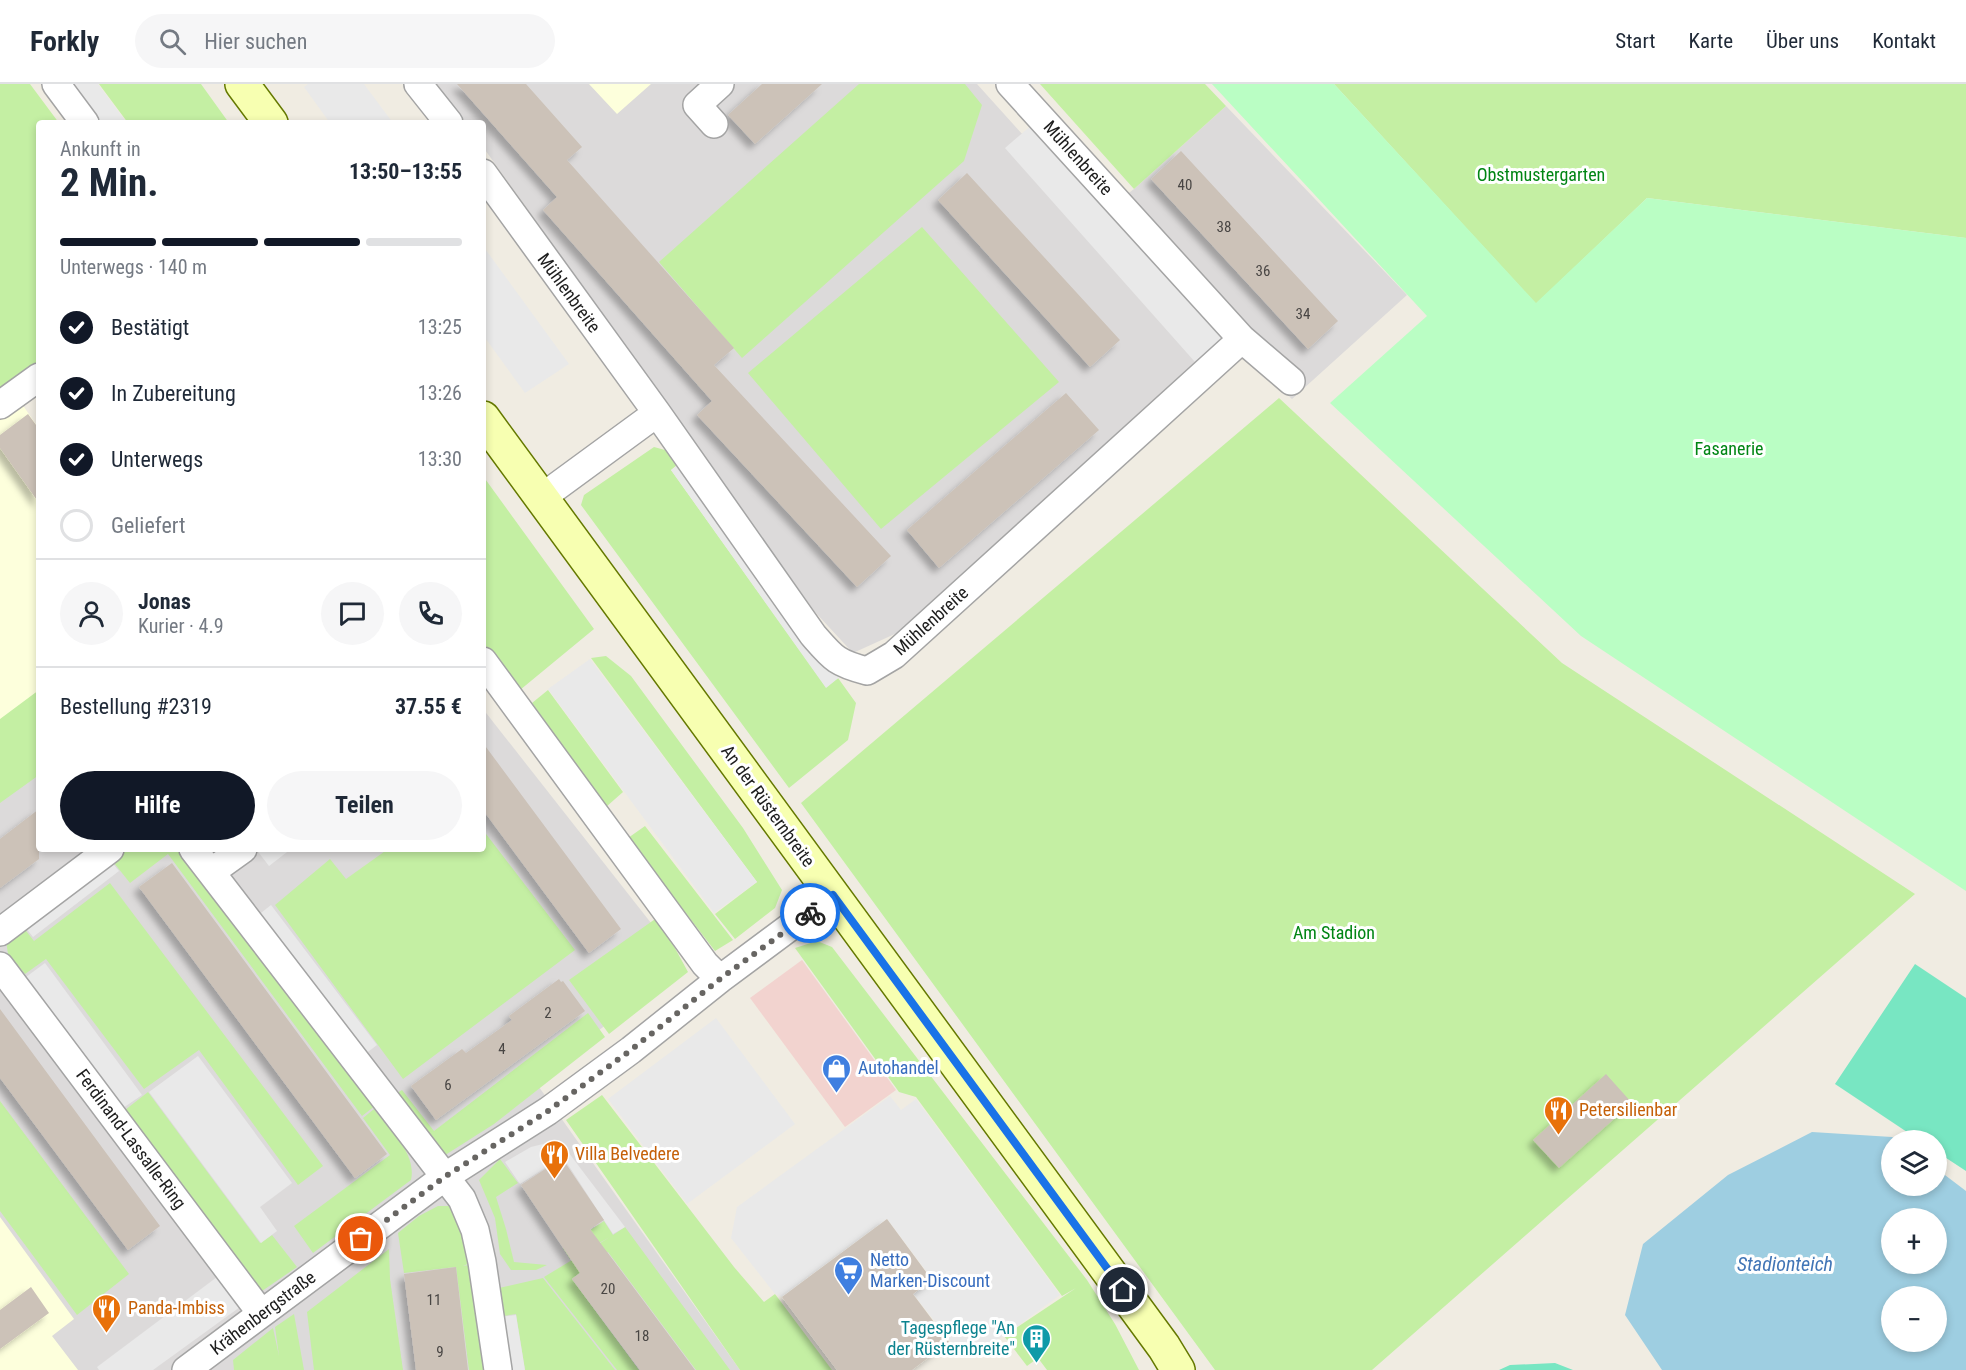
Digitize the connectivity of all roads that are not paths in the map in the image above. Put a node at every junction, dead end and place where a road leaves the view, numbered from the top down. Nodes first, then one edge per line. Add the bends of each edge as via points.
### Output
1 (56, 84) edge
2 (242, 84) edge
3 (418, 84) edge
4 (720, 84) edge
5 (1010, 84) edge
6 (83, 120) edge
7 (269, 120) edge
8 (446, 120) edge
9 (714, 124) dead end
10 (486, 177) edge
11 (1242, 339) junction
12 (36, 379) edge
13 (1291, 381) dead end
14 (0, 405) edge
15 (657, 413) junction
16 (486, 422) edge
17 (541, 498) junction
18 (486, 667) edge
19 (106, 852) edge
20 (195, 852) edge
21 (239, 852) edge
22 (211, 872) junction
23 (833, 895) junction
24 (0, 932) edge
25 (0, 966) edge
26 (720, 979) junction
27 (446, 1176) junction
28 (261, 1313) junction
29 (186, 1370) edge
30 (498, 1370) edge
31 (1178, 1370) edge

1 - 6 street
2 - 7 main road
3 - 8 street
4 - 9 street via 697,105
5 - 11 street, Mühlenbreite
10 - 15 street, Mühlenbreite
11 - 13 street, Mühlenbreite
11 - 15 street, Mühlenbreite via 903,648 867,670 843,665 813,635
12 - 14 street
15 - 17 street
16 - 17 main road, An der Rüsternbreite
17 - 23 main road, An der Rüsternbreite
18 - 26 street
19 - 24 street
20 - 22 street
21 - 22 street
22 - 27 street
23 - 26 street, Krähenbergstraße
23 - 31 main road, An der Rüsternbreite
25 - 28 street, Ferdinand-Lassalle-Ring
26 - 27 street, Krähenbergstraße via 548,1111
27 - 28 street, Krähenbergstraße
27 - 30 street via 461,1197 475,1230
28 - 29 street, Krähenbergstraße

